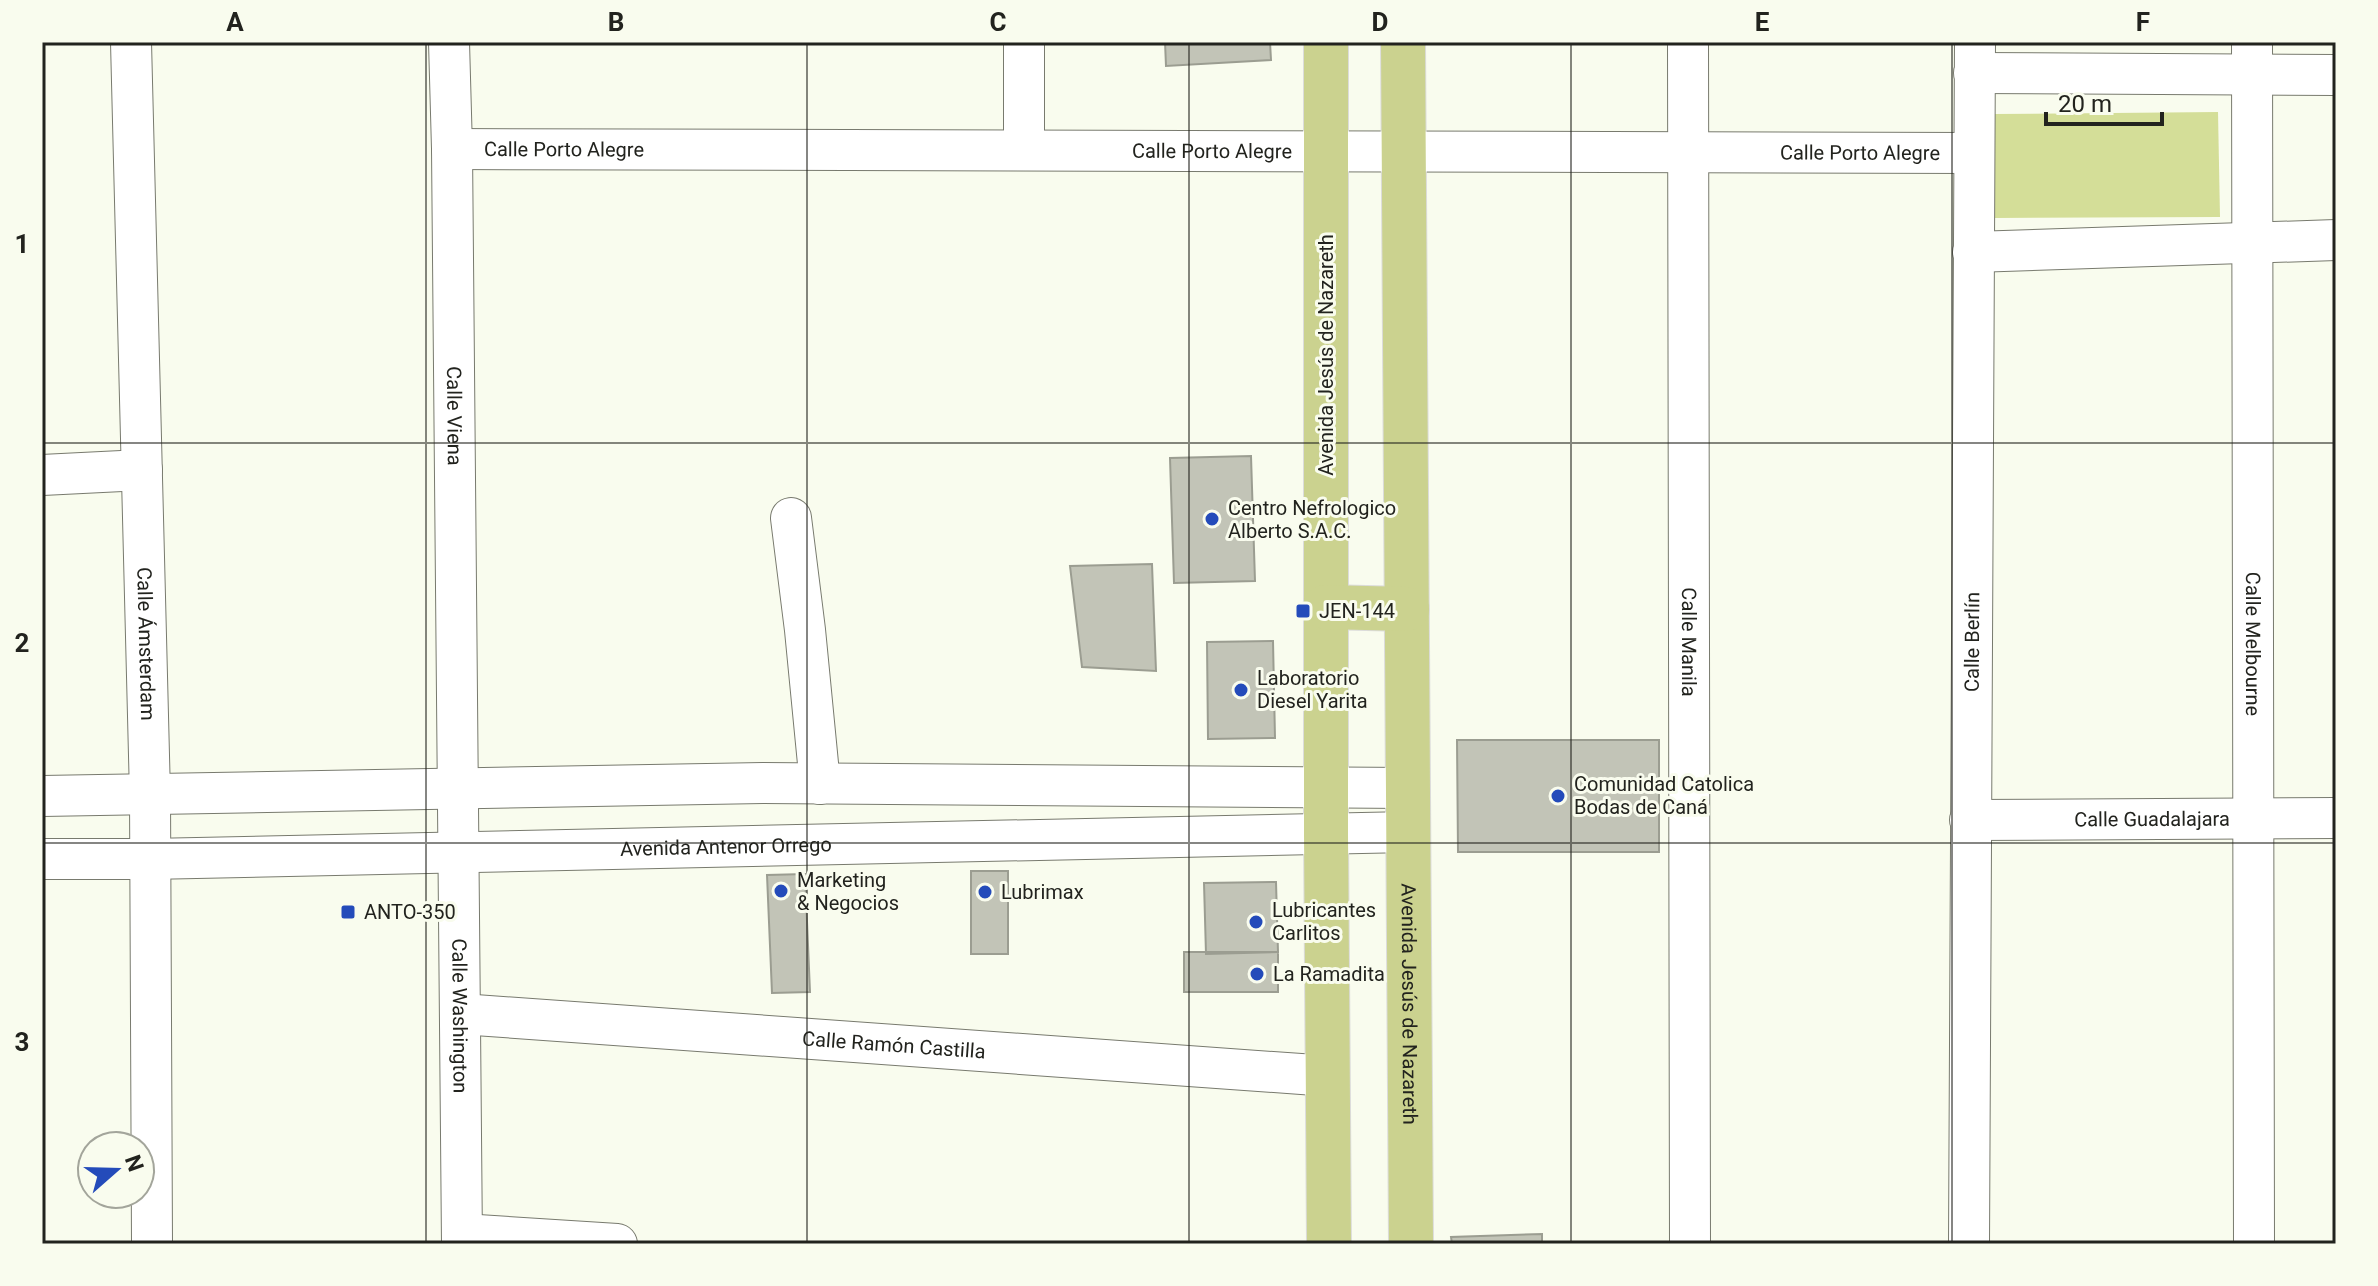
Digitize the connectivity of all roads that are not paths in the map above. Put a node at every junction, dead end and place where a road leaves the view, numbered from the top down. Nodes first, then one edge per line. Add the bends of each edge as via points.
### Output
1 (131, 42) edge
2 (449, 42) edge
3 (1024, 42) edge
4 (1326, 42) edge
5 (1403, 42) edge
6 (1688, 42) edge
7 (1974, 57) edge
8 (2252, 58) edge
9 (2336, 75) edge
10 (452, 149) junction
11 (1024, 150) junction
12 (1326, 151) junction
13 (1403, 151) junction
14 (1689, 152) junction
15 (1973, 153) junction
16 (2336, 240) edge
17 (2252, 241) junction
18 (1973, 252) junction
19 (142, 470) junction
20 (42, 475) edge
21 (791, 518) dead end
22 (1325, 607) junction
23 (1407, 609) junction
24 (763, 783) junction
25 (820, 784) junction
26 (1326, 787) junction
27 (1408, 788) junction
28 (459, 789) junction
29 (150, 795) junction
30 (42, 796) edge
31 (2336, 818) edge
32 (2253, 819) junction
33 (1970, 820) junction
34 (1408, 832) junction
35 (1326, 834) junction
36 (760, 845) junction
37 (460, 852) junction
38 (42, 859) edge
39 (149, 859) junction
40 (461, 1014) junction
41 (1329, 1076) junction
42 (462, 1239) edge
43 (152, 1244) edge
44 (617, 1244) edge
45 (1329, 1244) edge
46 (1411, 1244) edge
47 (1690, 1244) edge
48 (1969, 1244) edge
49 (2254, 1244) edge

1 - 19 street, Calle Ámsterdam
2 - 10 street, Calle Viena
3 - 11 street
4 - 12 main road, Avenida Jesús de Nazareth
5 - 13 main road, Avenida Jesús de Nazareth
6 - 14 street, Calle Manila
7 - 8 street
7 - 15 street, Calle Berlín
8 - 9 street
8 - 17 street, Calle Melbourne
10 - 11 street, Calle Porto Alegre
10 - 28 street, Calle Viena
11 - 12 street, Calle Porto Alegre
12 - 13 street, Calle Porto Alegre
12 - 22 main road, Avenida Jesús de Nazareth
13 - 14 street, Calle Porto Alegre
13 - 23 main road, Avenida Jesús de Nazareth
14 - 15 street, Calle Porto Alegre
14 - 47 street, Calle Manila
15 - 18 street, Calle Berlín
16 - 17 street
17 - 18 street
17 - 32 street, Calle Melbourne
18 - 33 street, Calle Berlín
19 - 20 street
19 - 29 street, Calle Ámsterdam
21 - 25 street
22 - 23 main road
22 - 26 main road, Avenida Jesús de Nazareth
23 - 27 main road, Avenida Jesús de Nazareth
24 - 25 street
24 - 28 street
24 - 36 street
25 - 26 street
26 - 27 street
26 - 35 main road, Avenida Jesús de Nazareth
27 - 34 main road, Avenida Jesús de Nazareth
28 - 29 street
28 - 37 street, Calle Washington
29 - 30 street
29 - 39 street, Calle Ámsterdam
31 - 32 street, Calle Guadalajara
32 - 33 street, Calle Guadalajara
32 - 49 street, Calle Melbourne
33 - 48 street, Calle Berlín
34 - 35 street, Avenida Antenor Orrego
34 - 46 main road, Avenida Jesús de Nazareth
35 - 36 street, Avenida Antenor Orrego
35 - 41 main road, Avenida Jesús de Nazareth
36 - 37 street, Avenida Antenor Orrego
37 - 39 street, Avenida Antenor Orrego
37 - 40 street, Calle Washington
38 - 39 street, Avenida Antenor Orrego
39 - 43 street, Calle Ámsterdam
40 - 41 street, Calle Ramón Castilla
40 - 42 street, Calle Washington
41 - 45 main road, Avenida Jesús de Nazareth
42 - 44 street

